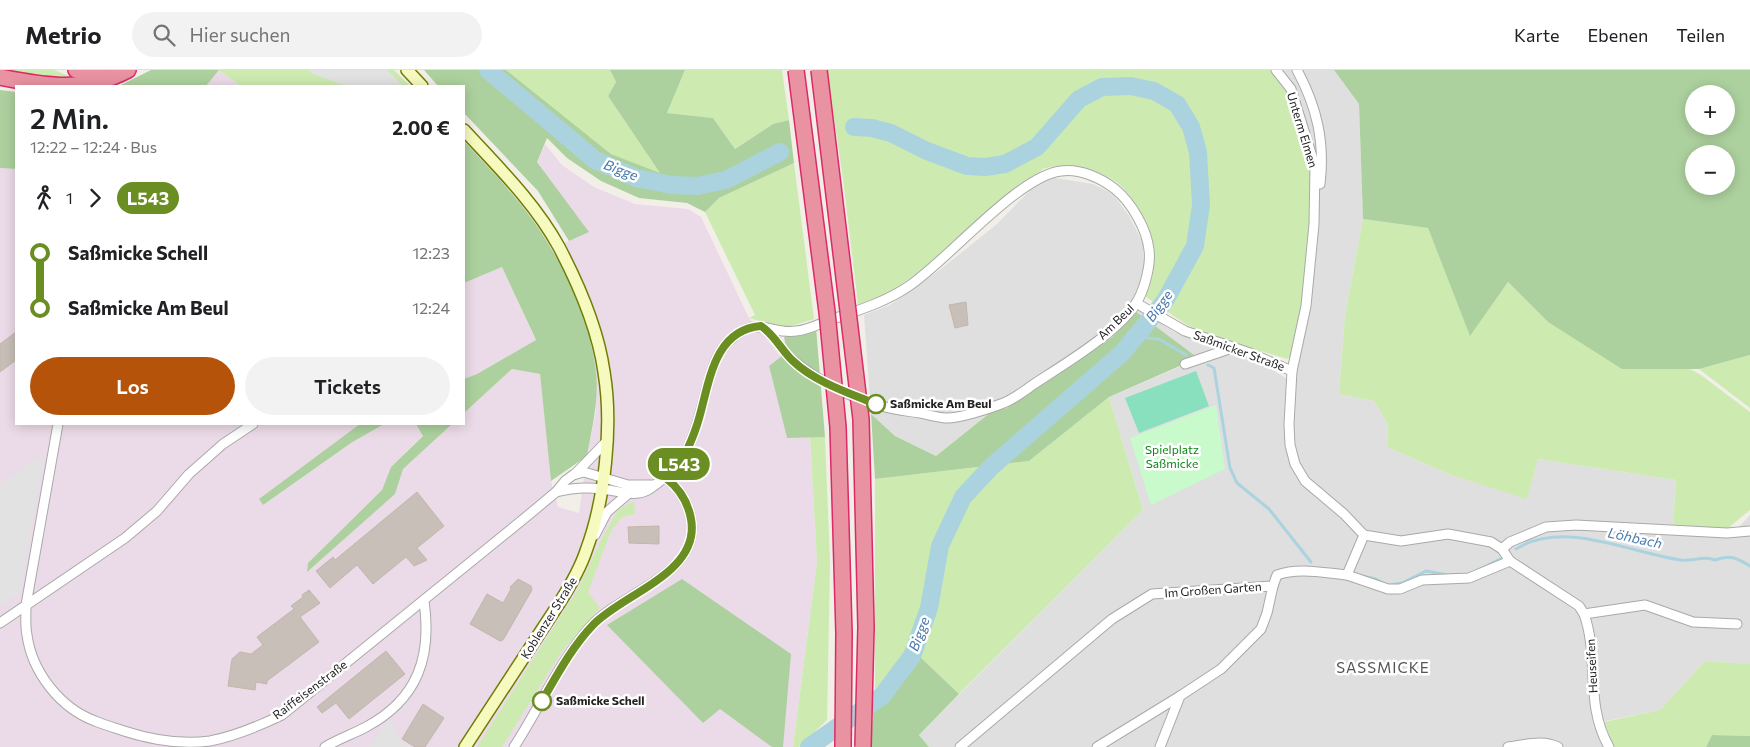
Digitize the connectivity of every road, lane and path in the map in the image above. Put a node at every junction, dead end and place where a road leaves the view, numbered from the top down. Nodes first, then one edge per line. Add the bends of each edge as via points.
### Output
1 (76, 70) edge
2 (109, 70) edge
3 (128, 70) edge
4 (407, 70) edge
5 (796, 70) edge
6 (819, 70) edge
7 (1276, 70) edge
8 (1297, 70) edge
9 (0, 77) edge
10 (42, 85) edge
11 (89, 85) edge
12 (421, 85) edge
13 (465, 131) edge
14 (1314, 224) junction
15 (1136, 303) junction
16 (758, 327) junction
17 (1232, 348) junction
18 (1185, 364) dead end
19 (1292, 371) junction
20 (58, 425) edge
21 (252, 425) edge
22 (606, 442) junction
23 (573, 475) junction
24 (666, 478) junction
25 (602, 483) junction
26 (654, 485) junction
27 (556, 492) junction
28 (629, 493) junction
29 (1750, 531) edge
30 (1364, 535) junction
31 (1502, 549) junction
32 (586, 551) junction
33 (1510, 561) junction
34 (1347, 575) junction
35 (1272, 586) junction
36 (424, 601) junction
37 (26, 605) junction
38 (1584, 614) junction
39 (0, 623) edge
40 (1737, 624) dead end
41 (1180, 696) junction
42 (325, 747) edge
43 (465, 747) edge
44 (514, 747) edge
45 (843, 747) edge
46 (863, 747) edge
47 (960, 747) edge
48 (1098, 747) edge
49 (1160, 747) edge
50 (1508, 747) edge
51 (1558, 747) edge
52 (1608, 747) edge

1 - 2 highway via 86,73
3 - 11 highway
4 - 12 main road
5 - 45 highway, bridge via 826,302 838,426 844,633
6 - 46 highway, bridge via 862,419 866,627
7 - 14 street, Unterm Elmen via 1291,88 1315,166
8 - 14 street, Unterm Elmen via 1310,94 1321,137 1322,166
9 - 10 highway
13 - 22 main road, Koblenzer Straße via 538,215 559,247 580,291 604,372
14 - 19 street, Unterm Elmen via 1306,306
15 - 16 street, Am Beul via 1108,334 1003,404 948,418 882,406 845,392 792,360 769,331
15 - 16 street, Am Beul via 1147,268 1149,249 1134,213 1116,190 1096,177 1065,170 1044,176 1013,196 937,264 886,301 796,331
15 - 17 street, Saßmicker Straße via 1185,331
16 - 24 street via 739,332 722,349 713,366 691,442 677,467
17 - 18 street
17 - 19 street, Saßmicker Straße
19 - 30 street, Saßmicker Straße via 1289,424 1295,464 1305,481
20 - 37 street, Raiffeisenstraße
21 - 37 street via 223,444 189,474 157,511 125,538
22 - 23 street, Raiffeisenstraße
22 - 25 main road, Koblenzer Straße
23 - 25 street via 584,472
23 - 27 street, Raiffeisenstraße
24 - 26 street
24 - 44 street via 688,504 692,525 689,544 680,561 593,624 570,655
25 - 26 street
25 - 27 street
25 - 28 street
25 - 32 main road, Koblenzer Straße
26 - 28 street via 648,491
27 - 36 street, Raiffeisenstraße
28 - 32 street via 607,512
29 - 31 street via 1727,533 1576,525 1546,527 1510,542
30 - 31 street via 1400,541 1448,534 1491,542
30 - 34 street
31 - 33 street
32 - 43 main road, Koblenzer Straße via 572,583
33 - 34 street, Im Großen Garten via 1470,578 1422,580 1400,589 1388,589
33 - 38 street via 1578,606
34 - 35 street, Im Großen Garten via 1286,572 1277,575
35 - 41 street via 1261,630 1221,668
35 - 47 street, Im Großen Garten via 1152,594 1112,619
36 - 37 street, Raiffeisenstraße via 282,715 249,731 210,741 181,743 137,735 94,721 71,708 40,673 31,654 26,635
36 - 42 street via 426,648 420,672 409,692 393,709 372,723
37 - 39 street
38 - 40 street via 1645,605 1693,622
38 - 52 street, Heuseifen via 1590,630 1593,656 1592,689 1598,722
41 - 48 street
41 - 49 street
50 - 51 street via 1537,743

